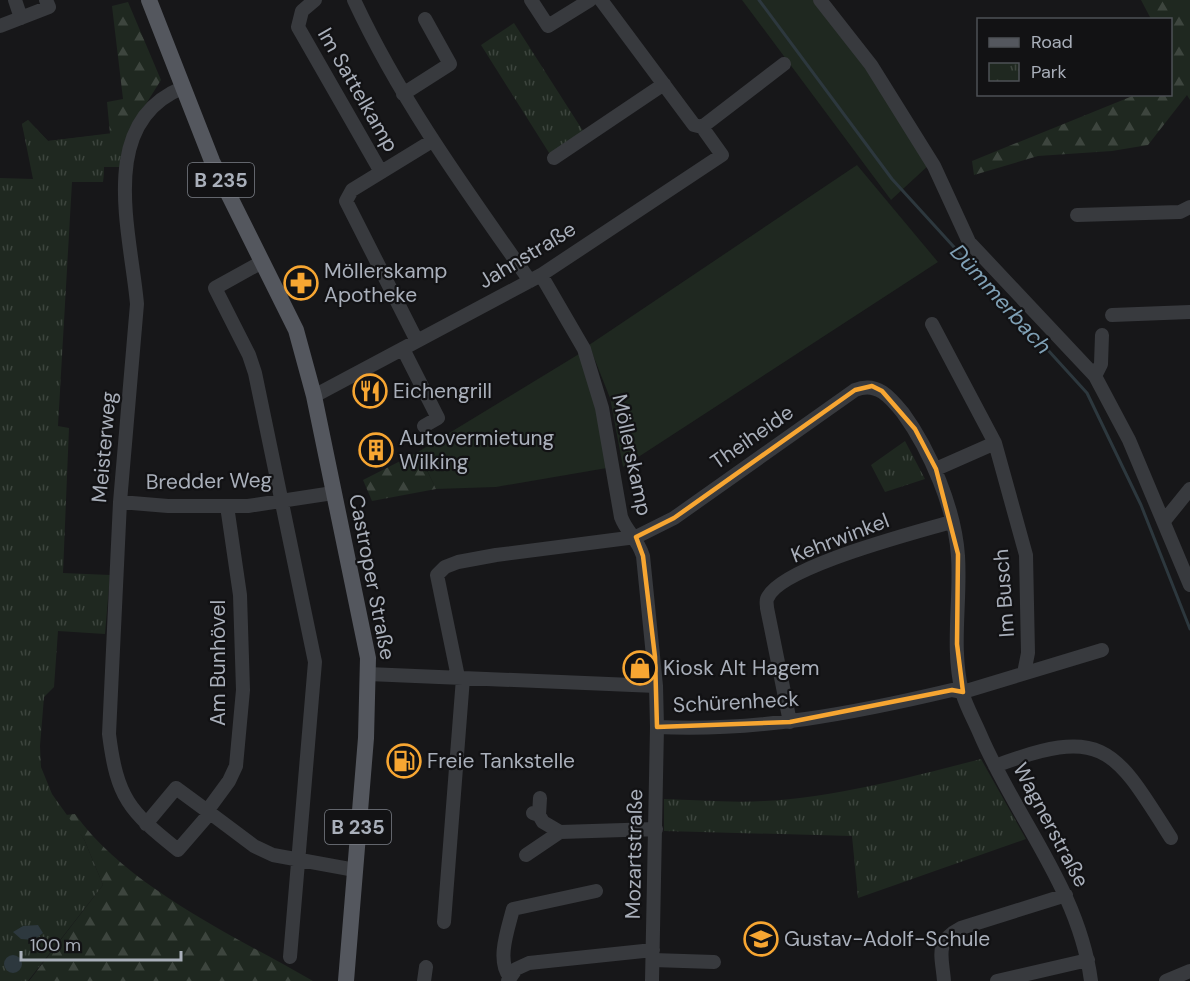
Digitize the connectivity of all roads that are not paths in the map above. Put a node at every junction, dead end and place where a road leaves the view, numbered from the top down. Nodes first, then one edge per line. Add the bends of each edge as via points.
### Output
1 (15, 0) edge
2 (46, 0) edge
3 (149, 0) edge
4 (315, 0) edge
5 (354, 0) edge
6 (531, 0) edge
7 (590, 0) edge
8 (601, 0) edge
9 (820, 0) edge
10 (21, 18) junction
11 (424, 19) dead end
12 (0, 26) edge
13 (784, 64) dead end
14 (663, 84) junction
15 (182, 88) junction
16 (403, 94) junction
17 (702, 127) junction
18 (432, 141) junction
19 (554, 158) dead end
20 (381, 172) junction
21 (1190, 207) edge
22 (1077, 216) dead end
23 (262, 262) junction
24 (536, 278) junction
25 (1190, 312) edge
26 (1112, 315) dead end
27 (932, 324) dead end
28 (1102, 335) dead end
29 (417, 341) junction
30 (403, 349) junction
31 (1095, 376) junction
32 (314, 396) junction
33 (424, 426) dead end
34 (995, 443) junction
35 (936, 469) junction
36 (1190, 489) edge
37 (333, 494) junction
38 (283, 501) junction
39 (120, 502) junction
40 (227, 507) junction
41 (1164, 521) junction
42 (951, 522) junction
43 (636, 537) junction
44 (1190, 585) edge
45 (1102, 650) dead end
46 (1024, 673) junction
47 (368, 674) junction
48 (460, 678) junction
49 (656, 686) junction
50 (963, 692) junction
51 (790, 722) junction
52 (657, 727) junction
53 (995, 766) junction
54 (540, 798) dead end
55 (208, 812) junction
56 (146, 824) junction
57 (656, 829) junction
58 (560, 832) junction
59 (1171, 838) dead end
60 (526, 855) dead end
61 (297, 860) junction
62 (355, 870) junction
63 (596, 891) dead end
64 (1066, 896) junction
65 (444, 922) dead end
66 (653, 955) junction
67 (290, 957) dead end
68 (1088, 960) junction
69 (714, 963) dead end
70 (1190, 971) edge
71 (509, 979) edge
72 (346, 981) edge
73 (652, 981) edge
74 (944, 981) edge
75 (997, 981) edge
76 (1091, 981) edge
77 (1166, 981) edge

1 - 10 street
2 - 10 street via 49,7
3 - 15 main road, Castroper Straße / B 235
4 - 20 street, Im Sattelkamp via 302,10 298,27
5 - 16 street, Möllerskamp
6 - 7 street via 548,26
8 - 14 street
9 - 31 street via 871,65 934,166 969,242
10 - 12 street
11 - 16 street via 450,63
13 - 17 street
14 - 17 street via 694,125
14 - 19 street
15 - 23 main road, Castroper Straße / B 235 via 212,161
15 - 39 street, Meisterweg via 156,102 131,142 126,160 125,228 136,304
16 - 18 street, Möllerskamp
17 - 24 street, Jahnstraße via 722,155
18 - 20 street, Im Sattelkamp
18 - 24 street, Möllerskamp
20 - 29 street, Im Sattelkamp via 352,190 346,201
21 - 22 street via 1180,212
23 - 32 main road, Castroper Straße / B 235 via 296,330
23 - 38 street via 215,288 249,354
24 - 29 street, Jahnstraße
24 - 43 street, Möllerskamp via 584,349 602,408 621,517
25 - 26 street
27 - 34 street, Im Busch
28 - 31 street via 1101,364
29 - 30 street, Jahnstraße
30 - 32 street, Jahnstraße
30 - 33 street via 438,418
31 - 41 street via 1129,440
32 - 37 main road, Castroper Straße / B 235
34 - 35 street
34 - 46 street, Im Busch via 1026,555 1028,653
35 - 42 street, Theiheide
35 - 43 street, Theiheide via 898,407 882,391 864,386 674,518
36 - 41 street
37 - 38 street, Bredder Weg
37 - 47 main road, Castroper Straße / B 235 via 368,658
38 - 40 street, Bredder Weg
38 - 61 street via 315,662
39 - 40 street, Bredder Weg
39 - 56 street, Meisterweg via 109,734 117,780 127,802
40 - 55 street, Am Bunhövel via 240,595 243,690 236,766
41 - 44 street
42 - 50 street, Theiheide via 958,554 957,644
42 - 51 street, Kehrwinkel via 854,551 807,569 775,589 767,599 767,608
43 - 48 street, Theiheide via 496,555 445,567 437,575
43 - 49 street, Möllerskamp via 643,556
45 - 46 street
46 - 50 street
47 - 48 street, Schürenheck
47 - 62 main road, Castroper Straße / B 235
48 - 49 street, Schürenheck
48 - 65 street
49 - 52 street, Schürenheck
50 - 51 street, Schürenheck via 951,690 869,710
50 - 53 street, Wagnerstraße
51 - 52 street, Schürenheck
52 - 57 street, Mozartstraße
53 - 59 street via 1056,747 1083,745 1106,754 1132,778
53 - 64 street, Wagnerstraße
54 - 58 street via 536,814
55 - 56 street via 176,788
55 - 56 street, Meisterweg via 178,850
55 - 61 street via 254,846
57 - 58 street
57 - 66 street, Mozartstraße
58 - 60 street
61 - 62 street
61 - 67 street
62 - 72 main road, Castroper Straße / B 235
63 - 71 street via 513,909 502,962
64 - 68 street, Wagnerstraße via 1081,929
64 - 74 street via 946,935 941,946
66 - 69 street
66 - 71 street via 529,963 516,969
66 - 73 street, Mozartstraße
68 - 75 street
68 - 76 street, Wagnerstraße
70 - 77 street

